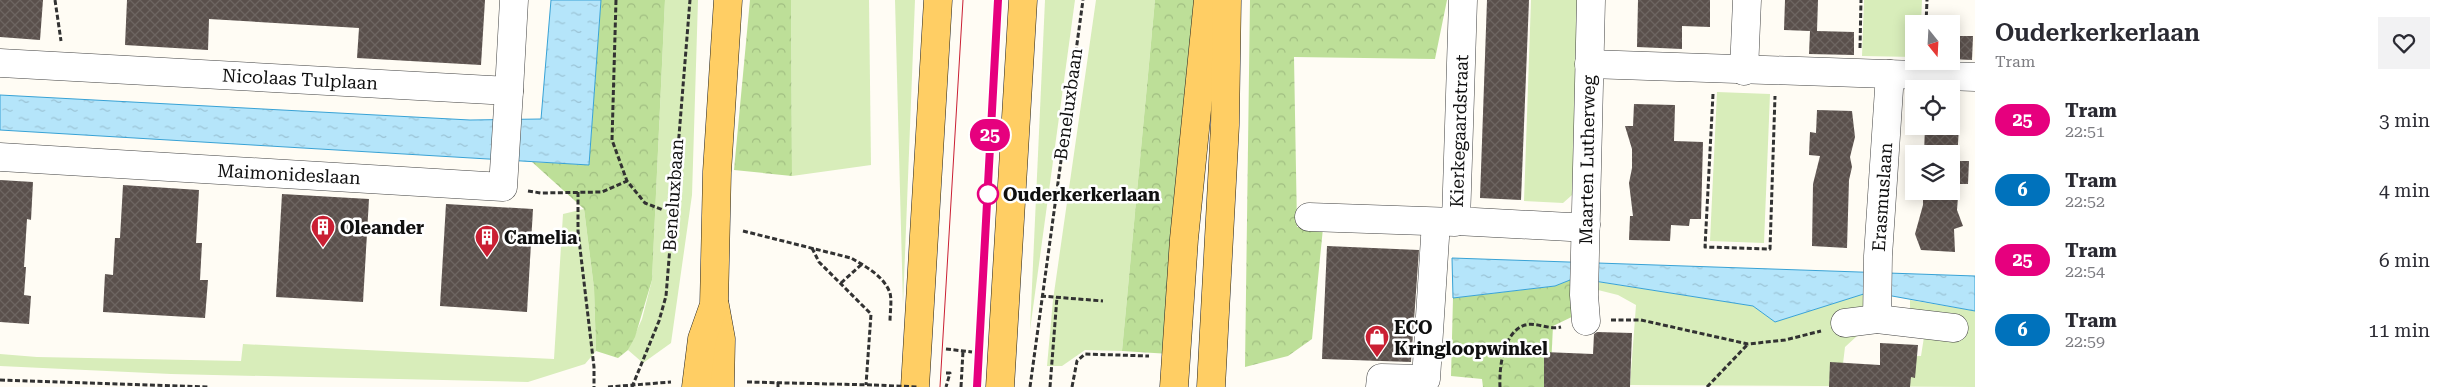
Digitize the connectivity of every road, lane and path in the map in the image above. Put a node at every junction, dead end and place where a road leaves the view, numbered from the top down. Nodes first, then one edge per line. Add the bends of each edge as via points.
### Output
1 (55, 0) edge
2 (514, 0) edge
3 (616, 0) edge
4 (690, 0) edge
5 (728, 0) edge
6 (938, 0) edge
7 (1023, 0) edge
8 (1083, 0) edge
9 (1208, 0) edge
10 (1227, 0) edge
11 (1463, 0) edge
12 (1591, 0) edge
13 (1747, 0) edge
14 (1861, 0) edge
15 (1927, 0) edge
16 (1926, 15) edge
17 (0, 63) edge
18 (1589, 64) junction
19 (75, 66) junction
20 (1714, 68) junction
21 (1744, 71) junction
22 (1776, 71) junction
23 (1859, 74) junction
24 (1890, 74) junction
25 (1975, 77) edge
26 (508, 102) junction
27 (0, 157) edge
28 (503, 177) junction
29 (627, 181) junction
30 (578, 192) junction
31 (663, 210) dead end
32 (1309, 218) dead end
33 (1446, 222) junction
34 (740, 230) dead end
35 (1586, 237) junction
36 (811, 247) junction
37 (862, 264) junction
38 (841, 283) junction
39 (1041, 296) junction
40 (1057, 297) junction
41 (1103, 301) dead end
42 (1585, 308) junction
43 (1877, 310) junction
44 (1845, 323) joint
45 (890, 327) dead end
46 (1954, 328) dead end
47 (1748, 344) junction
48 (1150, 346) dead end
49 (946, 349) dead end
50 (963, 351) junction
51 (972, 352) dead end
52 (946, 373) dead end
53 (887, 378) dead end
54 (0, 380) edge
55 (778, 381) junction
56 (712, 384) edge
57 (633, 385) edge
58 (866, 385) junction
59 (208, 387) edge
60 (594, 387) edge
61 (608, 387) edge
62 (778, 387) edge
63 (887, 387) edge
64 (915, 387) edge
65 (919, 387) edge
66 (946, 387) edge
67 (961, 387) edge
68 (1000, 387) edge
69 (1030, 387) edge
70 (1050, 387) edge
71 (1072, 387) edge
72 (1174, 387) edge
73 (1211, 387) edge
74 (1380, 387) edge
75 (1500, 387) edge
76 (1707, 387) edge

1 - 19 path via 59,37
2 - 26 street
3 - 29 path, Beneluxbaan via 612,140
4 - 57 path, Beneluxbaan via 666,296
5 - 56 main road via 717,172 714,305 702,339
6 - 64 main road
7 - 68 main road
8 - 39 path, Beneluxbaan
9 - 72 main road via 1184,239
10 - 73 main road via 1225,125
11 - 33 street, Kierkegaardstraat
12 - 18 street, Maarten Lutherweg
13 - 21 street
14 - 23 path
15 - 16 path
17 - 19 street, Nicolaas Tulplaan
18 - 20 street
18 - 35 street, Maarten Lutherweg
19 - 26 street, Nicolaas Tulplaan
20 - 21 street
20 - 22 path via 1705,247 1724,248 1770,250
21 - 22 street
22 - 23 street
23 - 24 street
24 - 25 street
24 - 43 street, Erasmuslaan
26 - 28 street
27 - 28 street, Maimonideslaan
28 - 30 path via 541,193
29 - 30 path via 602,192
29 - 31 path, Beneluxbaan via 646,203
30 - 60 path via 578,232
32 - 33 street
33 - 35 street, Kierkegaardstraat via 1570,227
33 - 74 street via 1426,379 1381,378
34 - 36 path
35 - 42 street, Maarten Lutherweg
36 - 37 path
36 - 38 path via 819,262
37 - 38 path
37 - 45 path via 877,274 890,293
38 - 58 path via 872,314
39 - 40 path
39 - 69 path, Beneluxbaan
40 - 41 path
40 - 70 path
42 - 47 path
42 - 75 path via 1557,328 1526,325 1510,335 1499,370
43 - 44 street
43 - 46 street
44 - 47 path via 1785,340
47 - 76 path
48 - 71 path via 1150,356 1085,354 1077,361
49 - 50 path
50 - 51 path
50 - 67 path
52 - 66 path via 950,373
53 - 63 path
54 - 59 path
55 - 56 path
55 - 58 path
55 - 62 path
56 - 57 path
57 - 61 path
58 - 65 path, bridge

